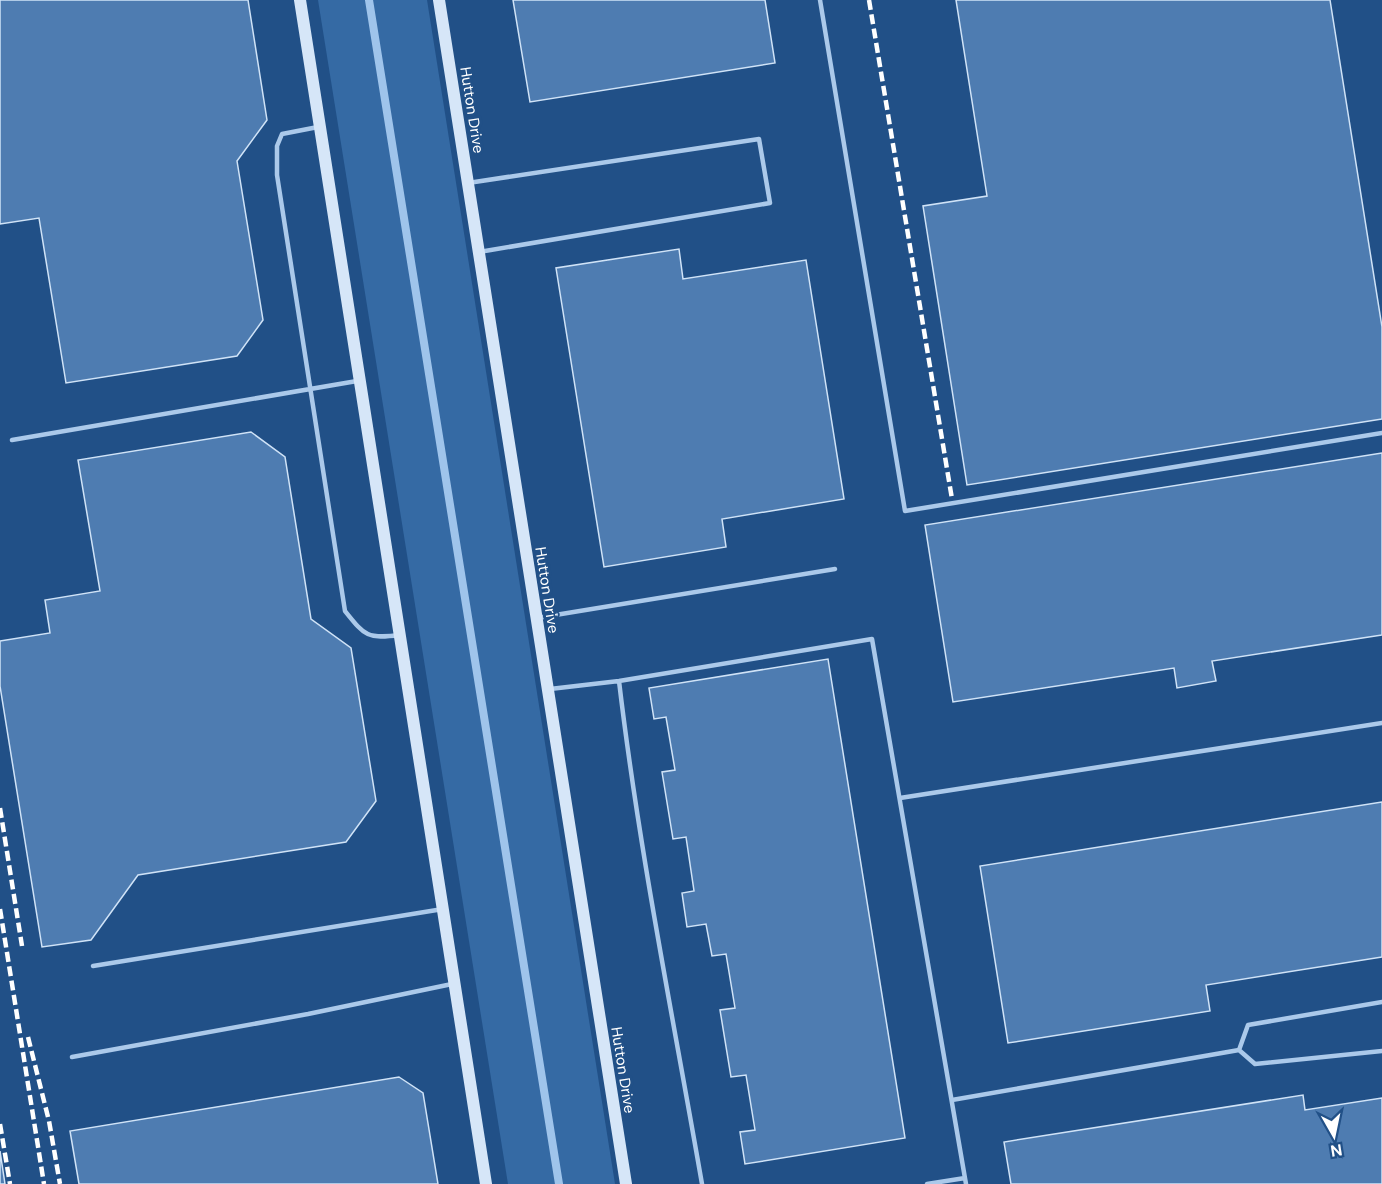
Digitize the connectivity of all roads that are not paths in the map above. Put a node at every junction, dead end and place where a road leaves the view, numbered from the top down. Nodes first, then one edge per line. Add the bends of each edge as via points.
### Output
1 (300, 0) edge
2 (439, 0) edge
3 (820, 0) edge
4 (320, 127) junction
5 (468, 183) junction
6 (479, 252) junction
7 (360, 381) junction
8 (310, 389) junction
9 (1382, 433) edge
10 (12, 440) dead end
11 (834, 569) dead end
12 (537, 618) junction
13 (400, 635) junction
14 (620, 681) junction
15 (548, 690) junction
16 (1382, 723) edge
17 (900, 798) junction
18 (443, 909) junction
19 (93, 966) dead end
20 (455, 984) junction
21 (1382, 1002) edge
22 (1239, 1050) junction
23 (1382, 1051) edge
24 (72, 1057) dead end
25 (952, 1100) junction
26 (966, 1181) edge
27 (486, 1184) edge
28 (626, 1184) edge
29 (702, 1184) edge
30 (927, 1184) edge

1 - 4 street
2 - 5 street, Hutton Drive
3 - 9 lane via 905,511
4 - 7 street
4 - 8 lane via 282,134 277,146 277,175
5 - 6 street, Hutton Drive
5 - 6 lane via 759,139 770,203
6 - 12 street, Hutton Drive
7 - 8 lane
7 - 13 street
8 - 10 lane
8 - 13 lane via 345,611 363,633 380,637
11 - 12 lane
12 - 15 street, Hutton Drive
13 - 18 street
14 - 15 lane
14 - 17 lane via 872,639
14 - 29 lane
15 - 28 street, Hutton Drive
16 - 17 lane
17 - 25 lane
18 - 19 lane
18 - 20 street
20 - 24 lane
20 - 27 street
21 - 22 lane via 1248,1025
22 - 23 lane via 1256,1064
22 - 25 lane
25 - 26 lane
26 - 30 lane

